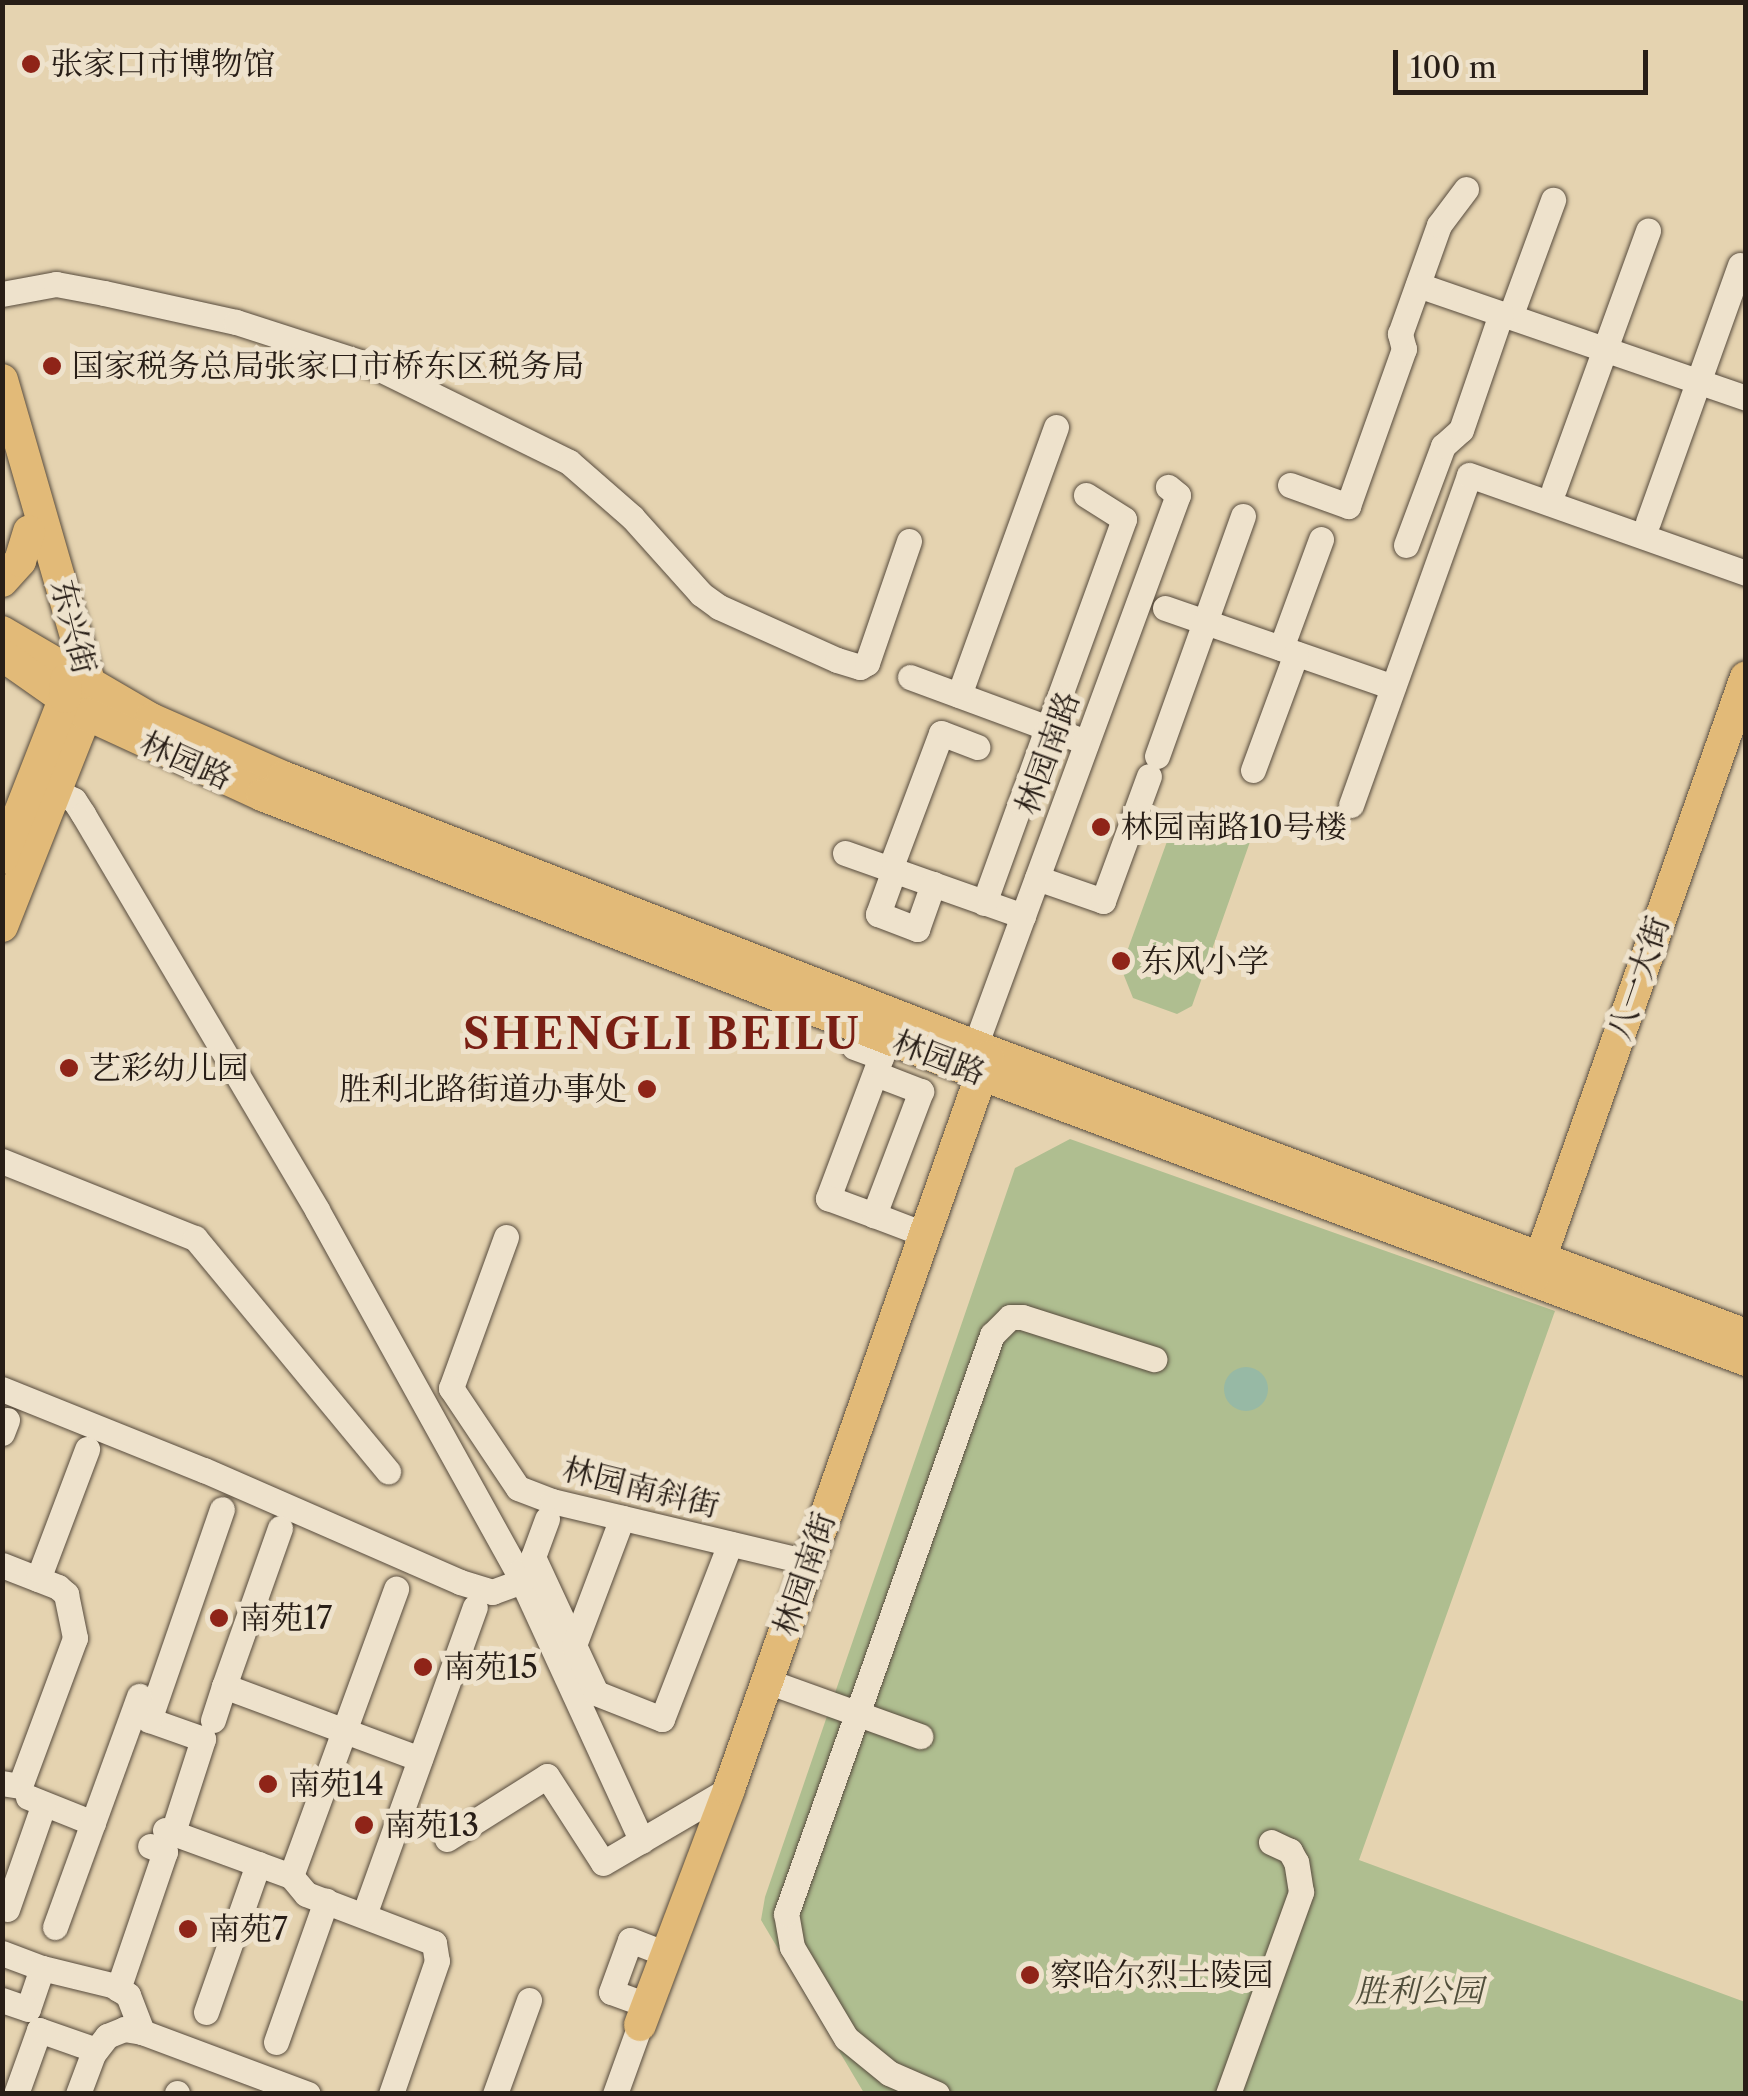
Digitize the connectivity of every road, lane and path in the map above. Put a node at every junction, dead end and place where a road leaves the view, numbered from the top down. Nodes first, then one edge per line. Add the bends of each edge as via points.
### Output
1 (1466, 189) dead end
2 (1553, 200) dead end
3 (1648, 231) dead end
4 (1740, 265) dead end
5 (1418, 286) junction
6 (2, 294) edge
7 (1505, 315) junction
8 (1605, 349) junction
9 (2, 380) edge
10 (1698, 381) junction
11 (1746, 398) edge
12 (1056, 426) dead end
13 (2, 440) edge
14 (1290, 485) dead end
15 (1168, 487) dead end
16 (1554, 489) dead end
17 (1086, 495) dead end
18 (1242, 516) dead end
19 (1550, 516) dead end
20 (1648, 522) dead end
21 (29, 531) junction
22 (1320, 539) dead end
23 (909, 541) dead end
24 (1406, 545) dead end
25 (1746, 573) edge
26 (2, 581) edge
27 (1746, 587) edge
28 (1165, 608) dead end
29 (1206, 622) junction
30 (77, 631) junction
31 (2, 632) edge
32 (1288, 651) junction
33 (2, 655) edge
34 (910, 677) dead end
35 (1746, 677) edge
36 (1393, 688) junction
37 (77, 692) junction
38 (959, 695) junction
39 (140, 712) junction
40 (1046, 732) junction
41 (1746, 740) edge
42 (1086, 742) junction
43 (978, 746) dead end
44 (1253, 770) dead end
45 (56, 791) junction
46 (1351, 806) dead end
47 (9, 821) edge
48 (845, 853) dead end
49 (2, 858) edge
50 (892, 870) junction
51 (1037, 878) junction
52 (933, 884) junction
53 (984, 902) junction
54 (1023, 916) junction
55 (2, 926) edge
56 (854, 1046) dead end
57 (982, 1058) junction
58 (884, 1077) dead end
59 (2, 1161) edge
60 (874, 1215) junction
61 (924, 1234) junction
62 (506, 1237) dead end
63 (1547, 1272) junction
64 (1746, 1335) edge
65 (1154, 1358) dead end
66 (1746, 1360) edge
67 (2, 1388) edge
68 (87, 1449) dead end
69 (388, 1471) dead end
70 (222, 1509) dead end
71 (622, 1518) junction
72 (547, 1519) dead end
73 (280, 1528) dead end
74 (730, 1544) junction
75 (809, 1562) junction
76 (2, 1565) edge
77 (38, 1579) junction
78 (522, 1581) junction
79 (396, 1589) dead end
80 (475, 1607) dead end
81 (574, 1645) junction
82 (767, 1681) junction
83 (224, 1686) junction
84 (139, 1696) dead end
85 (857, 1714) junction
86 (212, 1720) dead end
87 (344, 1731) junction
88 (920, 1736) dead end
89 (420, 1759) junction
90 (11, 1785) edge
91 (729, 1789) junction
92 (43, 1806) junction
93 (93, 1823) junction
94 (163, 1836) junction
95 (447, 1839) dead end
96 (642, 1841) junction
97 (1271, 1842) dead end
98 (258, 1864) junction
99 (291, 1876) junction
100 (7, 1909) dead end
101 (341, 1914) junction
102 (55, 1927) dead end
103 (2, 1954) edge
104 (42, 1968) junction
105 (118, 1989) junction
106 (2, 2000) edge
107 (529, 2000) dead end
108 (206, 2012) dead end
109 (644, 2015) joint
110 (142, 2032) junction
111 (276, 2042) dead end
112 (96, 2050) junction
113 (934, 2093) edge
114 (16, 2094) edge
115 (78, 2094) edge
116 (308, 2094) edge
117 (391, 2094) edge
118 (495, 2094) edge
119 (614, 2094) edge
120 (1228, 2094) edge

1 - 5 street via 1439,226
2 - 7 street
3 - 8 street
4 - 10 street
5 - 7 street
5 - 14 street via 1400,334 1404,349 1348,506
6 - 23 street via 56,284 104,293 252,326 378,368 568,462 719,606 860,667 868,662
7 - 8 street
7 - 24 street via 1460,430 1443,446
8 - 10 street
8 - 16 street
9 - 30 main road, 东兴街
10 - 11 street
10 - 20 street
12 - 38 street
13 - 21 main road, 东兴街
15 - 42 street, 林园南路 via 1178,494
17 - 40 street via 1124,519
18 - 29 street
19 - 27 street
21 - 26 main road via 20,560
21 - 37 main road, 东兴街
22 - 32 street
25 - 36 street via 1469,474
28 - 29 street
29 - 32 street
29 - 51 street via 1104,901
30 - 37 main road, 东兴街
30 - 39 main road via 105,676
31 - 37 main road
32 - 36 street
32 - 44 street
33 - 37 main road
34 - 38 street
35 - 63 main road, 八一大街
36 - 46 street
37 - 39 main road, 林园路
37 - 45 main road, 东兴街
37 - 47 main road, 东兴街
37 - 57 main road, 林园路 via 262,794
38 - 40 street
39 - 57 main road, 林园路 via 283,777
40 - 42 street
40 - 53 street
41 - 63 main road, 八一大街
42 - 51 street, 林园南路
43 - 50 street via 940,733
45 - 55 main road, 东兴街
45 - 78 street via 83,814 318,1210
47 - 49 main road, 东兴街
48 - 50 street
50 - 52 street
50 - 52 street via 878,914 917,929
51 - 54 street, 林园南路
52 - 53 street
53 - 54 street
54 - 57 street, 林园南路
56 - 60 street via 881,1056 828,1198
57 - 61 main road, 林园南街
57 - 63 main road, 林园路
58 - 60 street via 921,1091
59 - 69 street via 195,1238
60 - 61 street
61 - 75 main road, 林园南街
62 - 71 street, 林园南斜街 via 451,1388 518,1488
63 - 64 main road, 林园路
63 - 66 main road, 林园路
65 - 85 street via 1022,1316 1002,1322
67 - 78 street via 460,1582 492,1592
68 - 77 street
70 - 94 street via 149,1720 203,1738
71 - 74 street, 林园南斜街
71 - 81 street
72 - 81 street via 533,1557
73 - 83 street
74 - 75 street, 林园南斜街
74 - 81 street via 662,1719 596,1693
75 - 82 main road, 林园南街
76 - 77 street
77 - 90 street via 66,1594 75,1638
78 - 96 street
79 - 87 street
80 - 89 street
82 - 85 street
82 - 91 main road, 林园南街
83 - 86 street
83 - 87 street
84 - 93 street
85 - 88 street
85 - 113 street via 786,1929 846,2038 889,2073
87 - 89 street
87 - 99 street
89 - 101 street
90 - 92 street
91 - 96 street
91 - 109 main road, 林园南街
92 - 93 street
92 - 100 street
93 - 102 street
94 - 98 street
94 - 105 street via 165,1852
95 - 96 street via 547,1776 603,1863
97 - 120 street via 1296,1862 1301,1892
98 - 99 street
98 - 108 street
99 - 101 street via 298,1889
101 - 111 street
101 - 117 street via 428,1938 438,1952
103 - 104 street
104 - 105 street
104 - 106 street via 28,2009
105 - 110 street via 128,1995
107 - 118 street
109 - 119 street, 林园南街
110 - 112 street via 124,2028
110 - 116 street
112 - 114 street via 39,2030
112 - 115 street

